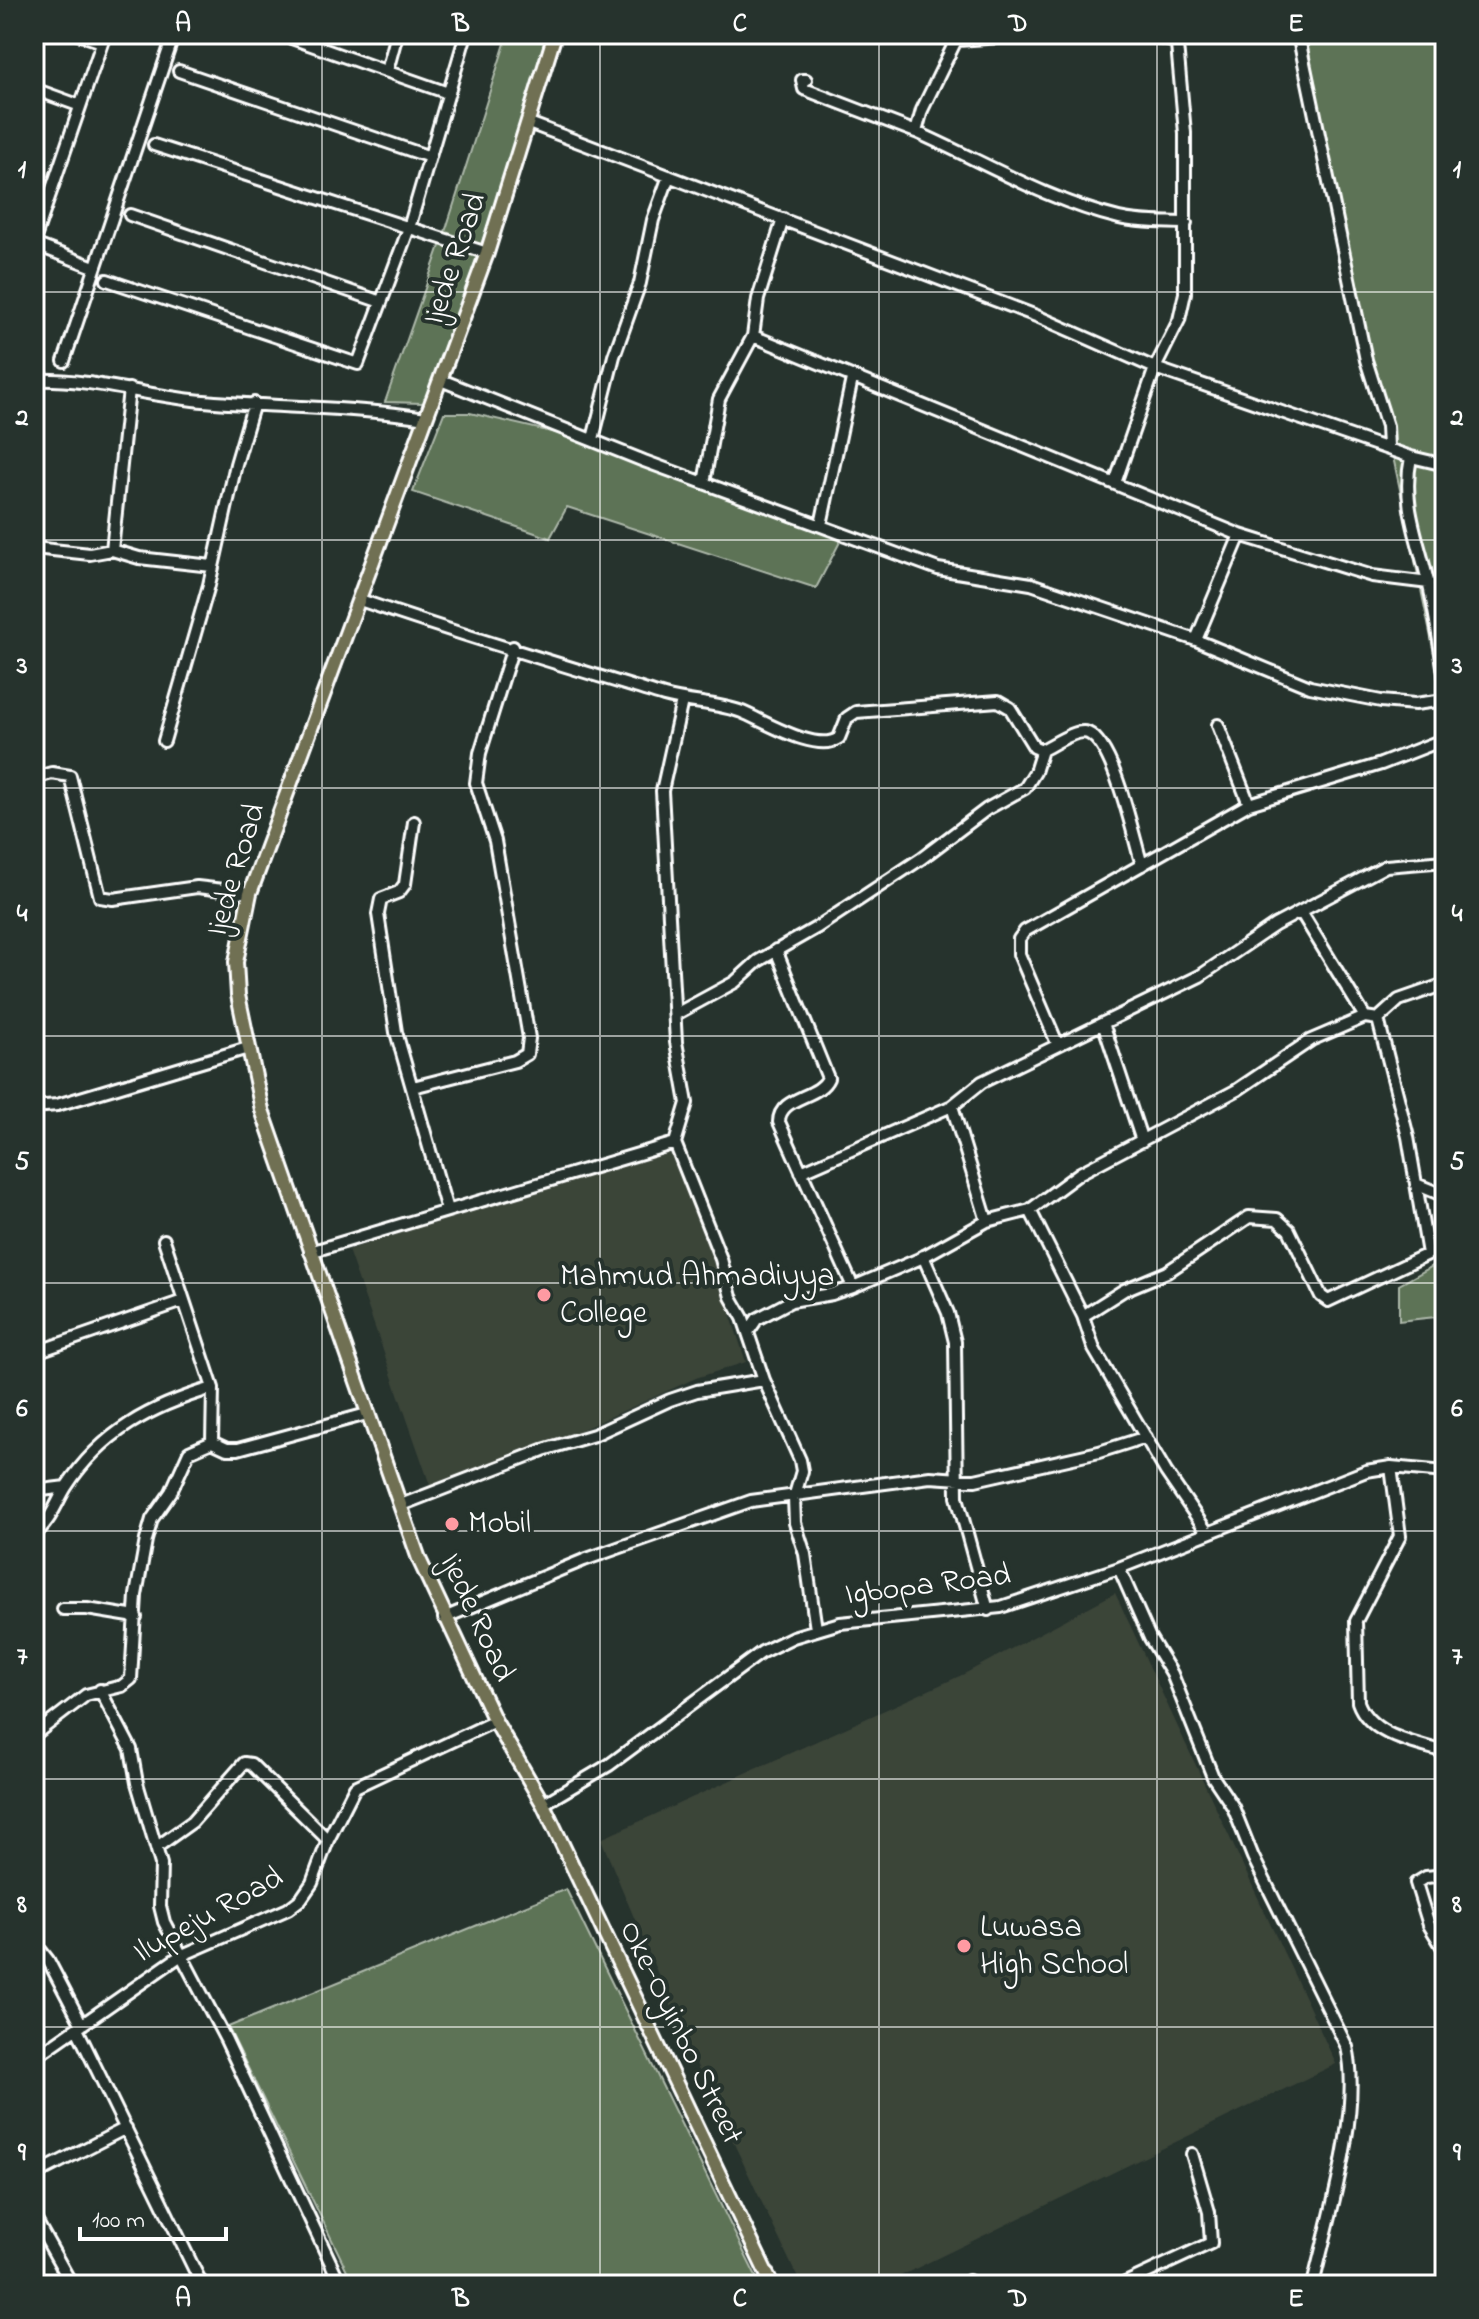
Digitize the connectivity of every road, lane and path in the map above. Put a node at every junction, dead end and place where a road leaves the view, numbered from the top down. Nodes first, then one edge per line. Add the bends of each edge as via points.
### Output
1 (78, 34) edge
2 (174, 34) edge
3 (280, 34) edge
4 (397, 34) edge
5 (466, 34) edge
6 (555, 34) edge
7 (1047, 34) edge
8 (1145, 34) edge
9 (1298, 34) edge
10 (958, 37) edge
11 (104, 38) edge
12 (1176, 38) edge
13 (179, 71) dead end
14 (387, 71) junction
15 (806, 80) dead end
16 (34, 89) edge
17 (448, 93) junction
18 (78, 105) junction
19 (529, 123) junction
20 (916, 132) junction
21 (154, 145) dead end
22 (430, 157) junction
23 (669, 176) junction
24 (130, 215) dead end
25 (783, 219) junction
26 (1186, 223) junction
27 (409, 228) junction
28 (34, 243) edge
29 (487, 253) junction
30 (94, 267) junction
31 (107, 280) dead end
32 (381, 302) junction
33 (753, 336) junction
34 (64, 361) dead end
35 (1155, 368) junction
36 (852, 379) junction
37 (34, 380) edge
38 (441, 380) junction
39 (129, 389) junction
40 (254, 403) junction
41 (426, 418) junction
42 (593, 439) junction
43 (1388, 447) junction
44 (1411, 457) junction
45 (1445, 465) edge
46 (704, 483) junction
47 (1115, 483) junction
48 (821, 525) junction
49 (1240, 535) junction
50 (34, 548) edge
51 (112, 550) junction
52 (212, 566) junction
53 (1429, 583) junction
54 (360, 600) junction
55 (1196, 640) junction
56 (513, 647) junction
57 (1445, 679) edge
58 (1445, 700) edge
59 (682, 701) junction
60 (1218, 725) dead end
61 (1445, 739) edge
62 (164, 741) dead end
63 (1042, 750) junction
64 (34, 778) edge
65 (1249, 804) junction
66 (414, 822) dead end
67 (1445, 861) edge
68 (1142, 865) junction
69 (250, 893) junction
70 (1301, 912) junction
71 (776, 950) junction
72 (1445, 984) edge
73 (676, 1014) junction
74 (1365, 1017) junction
75 (1378, 1019) junction
76 (1103, 1023) junction
77 (1057, 1043) junction
78 (248, 1048) junction
79 (413, 1087) junction
80 (952, 1106) junction
81 (34, 1107) edge
82 (1142, 1141) junction
83 (675, 1143) junction
84 (801, 1172) junction
85 (1418, 1185) junction
86 (1445, 1196) edge
87 (447, 1210) junction
88 (1030, 1210) junction
89 (987, 1221) junction
90 (164, 1240) dead end
91 (310, 1252) junction
92 (923, 1256) junction
93 (853, 1287) junction
94 (183, 1301) junction
95 (1083, 1316) junction
96 (743, 1318) junction
97 (757, 1319) junction
98 (748, 1332) junction
99 (42, 1350) dead end
100 (764, 1380) junction
101 (213, 1388) junction
102 (367, 1414) junction
103 (1146, 1437) junction
104 (212, 1442) junction
105 (1391, 1467) junction
106 (1445, 1472) edge
107 (958, 1479) junction
108 (66, 1487) junction
109 (34, 1491) edge
110 (794, 1498) junction
111 (401, 1505) junction
112 (1207, 1532) junction
113 (34, 1534) edge
114 (1119, 1568) junction
115 (63, 1609) dead end
116 (988, 1610) junction
117 (136, 1617) junction
118 (444, 1618) junction
119 (816, 1629) junction
120 (100, 1690) junction
121 (495, 1721) junction
122 (34, 1735) edge
123 (1445, 1752) edge
124 (543, 1804) junction
125 (328, 1840) junction
126 (157, 1847) junction
127 (1445, 1875) edge
128 (34, 1942) edge
129 (1445, 1951) edge
130 (180, 1956) junction
131 (80, 2027) junction
132 (34, 2058) edge
133 (126, 2128) junction
134 (1192, 2154) dead end
135 (34, 2175) edge
136 (34, 2217) edge
137 (72, 2285) edge
138 (202, 2285) edge
139 (341, 2285) edge
140 (772, 2285) edge
141 (1121, 2285) edge
142 (1313, 2285) edge

1 - 11 street
2 - 30 street
3 - 14 street
4 - 14 street
5 - 17 street
6 - 19 main road, Ijede Road
7 - 10 street
8 - 12 street
9 - 43 street
10 - 20 street
11 - 18 street
12 - 26 street
13 - 22 street
14 - 17 street
15 - 20 street via 804,89
16 - 18 street
17 - 22 street
18 - 28 street
19 - 23 street
19 - 29 main road, Ijede Road
20 - 26 street via 1040,191 1105,214
21 - 27 street
22 - 27 street
23 - 25 street
23 - 42 street
24 - 32 street
25 - 33 street via 758,299
25 - 35 street via 1039,317
26 - 35 street via 1185,293 1179,320
27 - 29 street
27 - 32 street
28 - 30 street
29 - 38 main road, Ijede Road
30 - 34 street
31 - 32 street via 358,364
33 - 36 street
33 - 46 street via 719,399
35 - 43 street
35 - 47 street
36 - 47 street
36 - 48 street
37 - 39 street
38 - 41 main road, Ijede Road
38 - 42 street
39 - 40 street
39 - 51 street
40 - 41 street via 365,408
40 - 52 street
41 - 54 main road, Ijede Road
42 - 46 street
43 - 44 street
44 - 45 street
44 - 53 street via 1409,516
46 - 48 street
47 - 49 street
48 - 55 street via 938,569 1011,579
49 - 53 street via 1372,576
49 - 55 street
50 - 51 street via 90,554
51 - 52 street
52 - 62 street
53 - 57 street
54 - 56 street
54 - 69 main road, Ijede Road
55 - 58 street via 1310,687 1381,701
56 - 59 street
56 - 79 street via 480,753 476,783 495,841 529,1038 527,1054
59 - 63 street via 733,710 773,728 829,743 839,738 847,718 856,712 998,701 1010,708 1034,747
59 - 73 street via 662,791
60 - 65 street
61 - 65 street
63 - 68 street via 1079,732 1096,740 1113,765
63 - 71 street via 1025,788
64 - 69 street via 63,773 73,781 100,897 197,887
65 - 68 street
66 - 79 street via 405,884 378,906 396,1032
67 - 70 street via 1386,866
68 - 77 street via 1019,939 1019,954
69 - 78 main road, Ijede Road via 236,962
70 - 74 street
70 - 76 street via 1200,976
71 - 73 street via 735,982
71 - 84 street via 828,1078 778,1116
72 - 75 street via 1399,1000
73 - 83 street via 687,1103
74 - 75 street
74 - 82 street via 1311,1040 1237,1090
75 - 85 street
76 - 77 street
76 - 82 street
77 - 80 street via 982,1082
78 - 81 street via 57,1105
78 - 91 main road, Ijede Road via 262,1110
79 - 87 street
80 - 84 street
80 - 89 street
82 - 88 street via 1080,1173
83 - 87 street
83 - 96 street
84 - 93 street
85 - 86 street
85 - 95 street via 1428,1254 1335,1300 1321,1296 1289,1230 1277,1219 1249,1217 1167,1272 1124,1290
87 - 91 street
88 - 89 street
88 - 95 street
89 - 92 street
90 - 94 street
91 - 102 main road, Ijede Road
92 - 93 street
92 - 107 street via 955,1342
93 - 97 street via 791,1301
94 - 99 street
94 - 101 street
95 - 103 street via 1094,1349
96 - 97 street
96 - 98 street
97 - 98 street
98 - 100 street
100 - 110 street via 800,1460
100 - 111 street via 670,1400 594,1435
101 - 104 street
101 - 108 street via 131,1420 109,1436
102 - 104 street via 238,1449
102 - 111 main road, Ijede Road
103 - 107 street via 975,1480
103 - 112 street
104 - 117 street via 189,1452 152,1519
105 - 106 street, Igbopa Road
105 - 112 street, Igbopa Road via 1345,1478
105 - 123 street via 1400,1536 1356,1621 1358,1702 1362,1713 1387,1732
107 - 110 street via 930,1477
107 - 116 street via 957,1497
108 - 109 street
108 - 113 street
110 - 118 street via 751,1501 584,1560
110 - 119 street
111 - 118 main road, Ijede Road
112 - 114 street, Igbopa Road
114 - 116 street, Igbopa Road
114 - 142 street via 1172,1674 1213,1777 1233,1807 1347,2047 1352,2078 1342,2152
115 - 117 street
116 - 119 street, Igbopa Road via 851,1621
117 - 120 street via 131,1679
118 - 121 main road, Ijede Road
119 - 124 street, Igbopa Road via 762,1652 609,1765
120 - 122 street via 76,1701
120 - 126 street via 131,1749
121 - 124 main road, Ijede Road
121 - 125 street, Ilupeju Road via 355,1787
124 - 140 main road, Oke-Oyinbo Street
125 - 126 street via 244,1763 192,1822
125 - 130 street, Ilupeju Road via 321,1866 301,1899
126 - 130 street via 163,1879 161,1914
127 - 129 street via 1419,1879 1416,1889
128 - 131 street
130 - 131 street, Ilupeju Road
130 - 139 street via 226,2040
131 - 132 street, Ilupeju Road
131 - 133 street
133 - 135 street
133 - 138 street
134 - 141 street via 1209,2212 1211,2243
136 - 137 street

